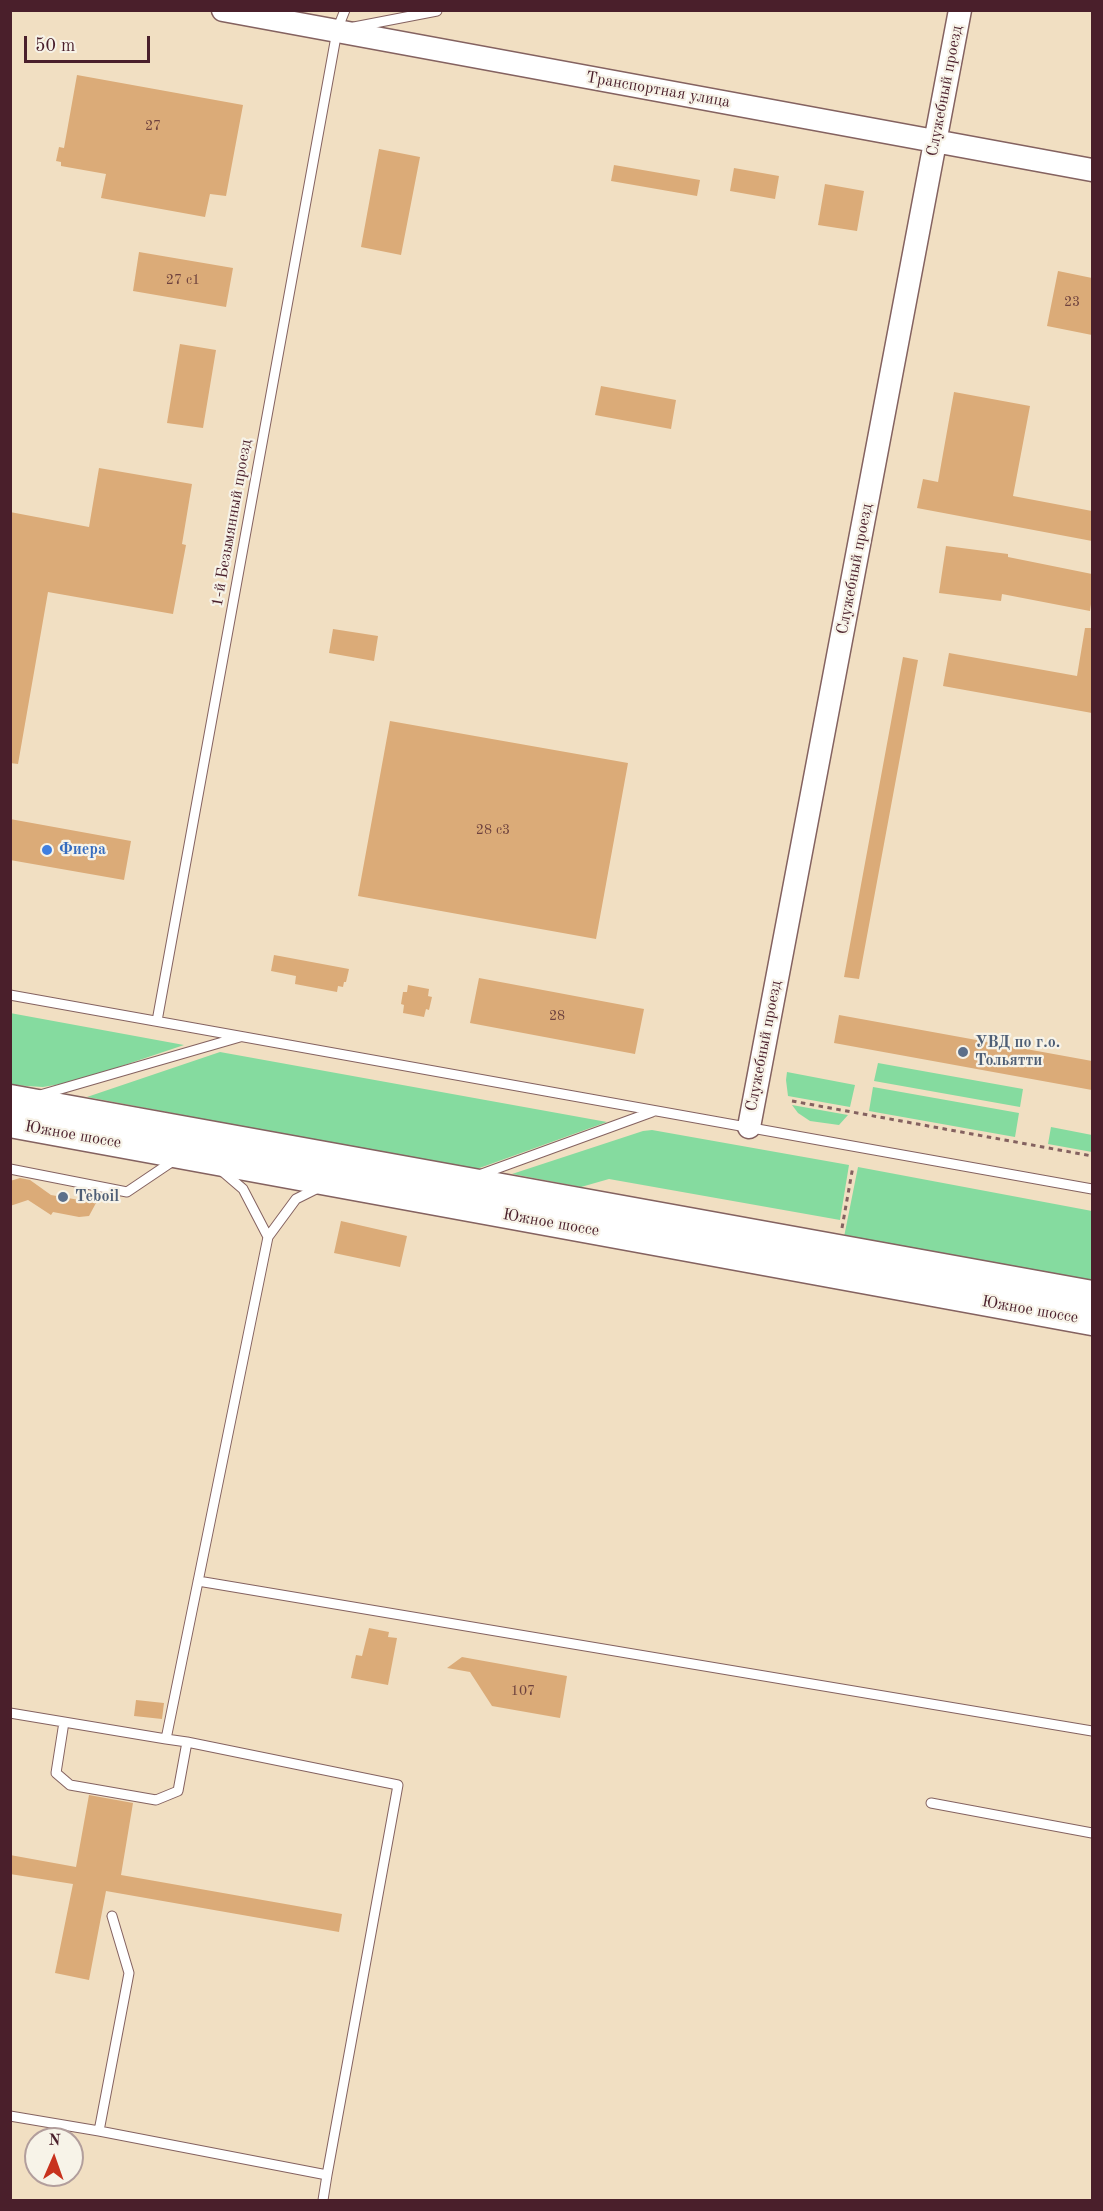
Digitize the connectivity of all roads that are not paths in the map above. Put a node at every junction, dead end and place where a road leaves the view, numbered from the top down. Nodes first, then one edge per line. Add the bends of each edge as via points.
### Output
1 (224, 10) edge
2 (960, 10) edge
3 (437, 11) edge
4 (341, 21) edge
5 (936, 141) junction
6 (1092, 170) edge
7 (10, 994) edge
8 (157, 1021) junction
9 (242, 1036) junction
10 (14, 1108) edge
11 (654, 1112) junction
12 (749, 1127) junction
13 (196, 1158) junction
14 (10, 1169) edge
15 (328, 1182) junction
16 (461, 1182) junction
17 (1092, 1189) edge
18 (268, 1237) junction
19 (1092, 1295) edge
20 (1092, 1321) edge
21 (198, 1581) junction
22 (10, 1713) edge
23 (64, 1722) junction
24 (1092, 1731) edge
25 (166, 1739) junction
26 (187, 1742) junction
27 (931, 1803) dead end
28 (1092, 1833) edge
29 (112, 1916) dead end
30 (10, 2116) edge
31 (99, 2131) junction
32 (327, 2175) junction
33 (322, 2200) edge

1 - 4 street, Транспортная улица
2 - 5 street, Служебный проезд
3 - 4 lane
4 - 5 street, Транспортная улица
4 - 8 lane, 1-й Безымянный проезд
5 - 6 street, Транспортная улица
5 - 12 street, Служебный проезд
7 - 8 lane
8 - 9 lane
9 - 10 lane
9 - 11 lane
10 - 13 main road, Южное шоссе
10 - 16 main road, Южное шоссе
11 - 12 lane
11 - 16 lane
12 - 17 lane
13 - 14 lane via 127,1192
13 - 15 main road, Южное шоссе
13 - 18 lane via 243,1189
15 - 18 lane via 296,1199
15 - 20 main road, Южное шоссе
16 - 19 main road, Южное шоссе
18 - 21 lane
21 - 24 lane
21 - 25 lane
22 - 23 lane
23 - 25 lane
23 - 26 lane via 56,1773 70,1785 156,1800 178,1791
25 - 26 lane
26 - 32 lane via 398,1785
27 - 28 lane
29 - 31 lane via 129,1973
30 - 31 lane
31 - 32 lane
32 - 33 lane

